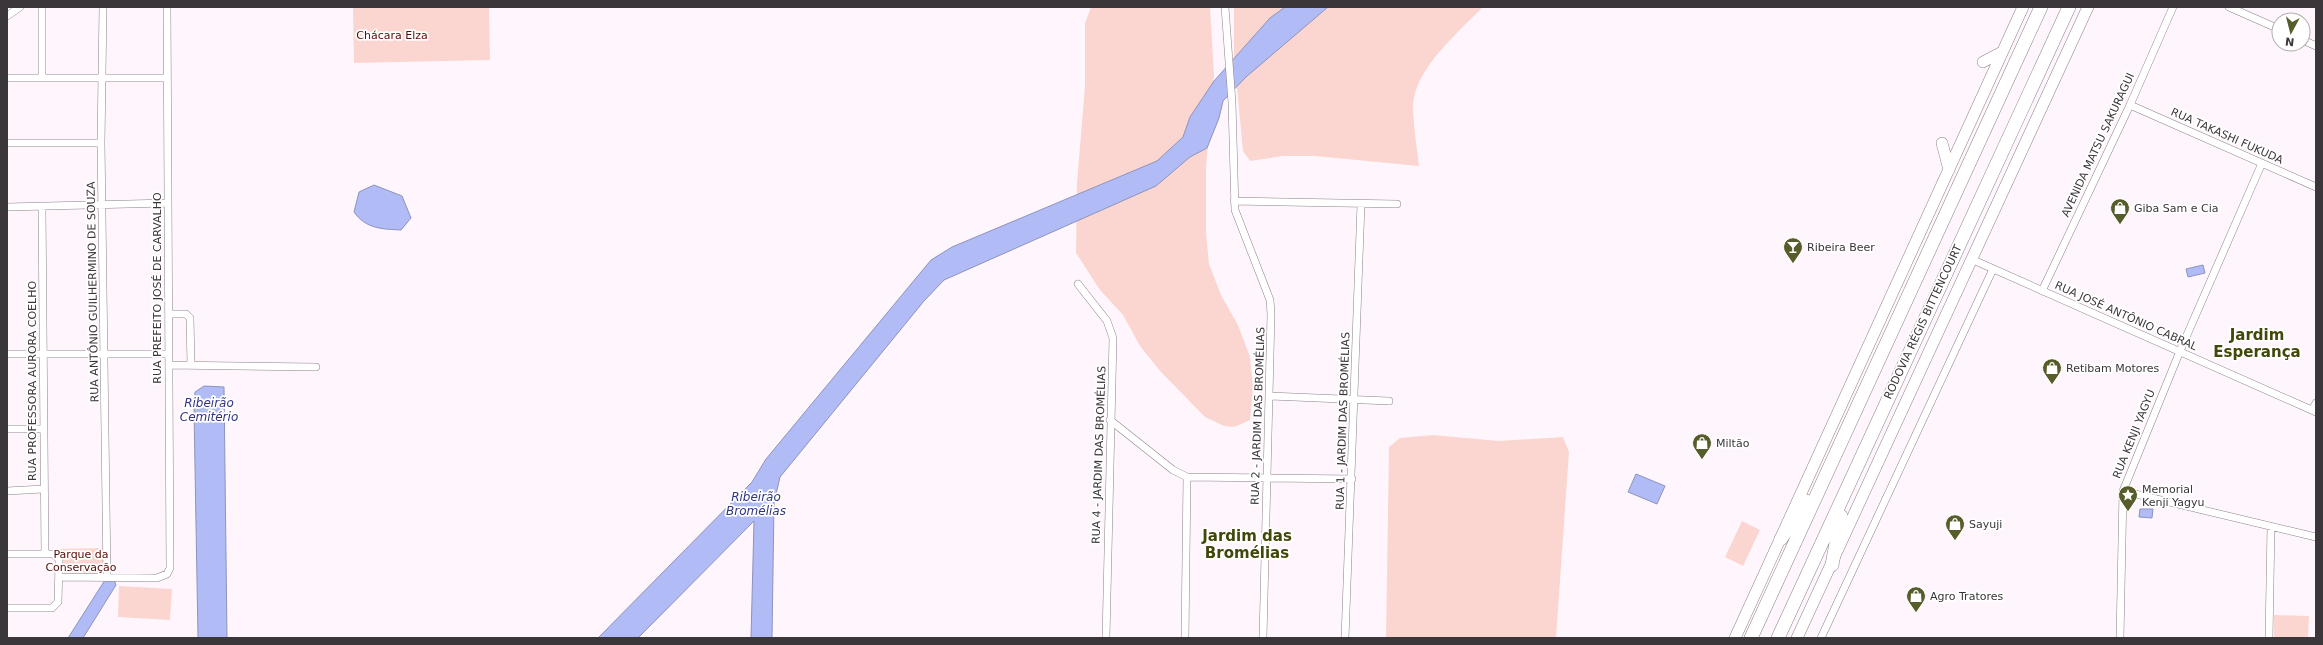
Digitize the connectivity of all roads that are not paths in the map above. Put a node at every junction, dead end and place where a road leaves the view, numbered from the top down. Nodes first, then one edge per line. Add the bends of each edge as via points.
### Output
1 (20, 7) edge
2 (42, 7) edge
3 (103, 7) edge
4 (167, 7) edge
5 (1225, 7) edge
6 (2022, 7) edge
7 (2041, 7) edge
8 (2069, 7) edge
9 (2073, 7) edge
10 (2088, 7) edge
11 (2173, 7) edge
12 (2230, 7) edge
13 (7, 16) edge
14 (2271, 25) edge
15 (2051, 46) junction
16 (2002, 52) junction
17 (1983, 62) dead end
18 (42, 77) junction
19 (103, 77) junction
20 (7, 78) edge
21 (167, 78) junction
22 (2130, 105) junction
23 (7, 143) edge
24 (101, 143) junction
25 (1942, 143) dead end
26 (2262, 163) junction
27 (1949, 170) junction
28 (2316, 187) edge
29 (1234, 201) junction
30 (168, 203) junction
31 (1361, 204) junction
32 (1397, 204) dead end
33 (103, 205) junction
34 (7, 207) edge
35 (42, 207) junction
36 (1971, 259) junction
37 (1993, 269) junction
38 (1078, 284) dead end
39 (2042, 291) junction
40 (169, 314) junction
41 (2180, 351) junction
42 (7, 354) edge
43 (44, 354) junction
44 (105, 354) junction
45 (169, 354) junction
46 (169, 365) junction
47 (191, 365) junction
48 (316, 367) dead end
49 (1269, 396) junction
50 (1355, 400) junction
51 (1388, 401) dead end
52 (2316, 403) edge
53 (2314, 411) edge
54 (1110, 420) junction
55 (7, 429) edge
56 (44, 429) junction
57 (1829, 466) junction
58 (1187, 477) junction
59 (1267, 478) junction
60 (1352, 479) junction
61 (43, 489) junction
62 (7, 491) edge
63 (2123, 491) junction
64 (1846, 494) junction
65 (2271, 527) junction
66 (2316, 537) edge
67 (1781, 539) junction
68 (7, 554) edge
69 (45, 554) junction
70 (1832, 565) junction
71 (108, 577) junction
72 (59, 578) junction
73 (7, 608) edge
74 (1106, 638) edge
75 (1185, 638) edge
76 (1263, 638) edge
77 (1345, 638) edge
78 (1735, 638) edge
79 (1751, 638) edge
80 (1778, 638) edge
81 (1797, 638) edge
82 (1821, 638) edge
83 (2120, 638) edge
84 (2269, 638) edge

1 - 13 street
2 - 18 street
3 - 19 street, RUA ANTÔNIO GUILHERMINO DE SOUZA
4 - 21 street, RUA PREFEITO JOSÉ DE CARVALHO
5 - 29 street, RUA 2 - JARDIM DAS BROMÉLIAS via 1232,103
6 - 16 main road
7 - 57 highway
8 - 15 highway, RODOVIA RÉGIS BITTENCOURT
9 - 15 highway
10 - 36 main road
11 - 22 street, AVENIDA MATSU SAKURAGUI
12 - 14 street
15 - 64 highway, RODOVIA RÉGIS BITTENCOURT
16 - 17 main road
16 - 27 main road
18 - 19 street
18 - 20 street
19 - 21 street
19 - 24 street, RUA ANTÔNIO GUILHERMINO DE SOUZA
21 - 30 street, RUA PREFEITO JOSÉ DE CARVALHO
22 - 26 street, RUA TAKASHI FUKUDA
22 - 39 street, AVENIDA MATSU SAKURAGUI
23 - 24 street
24 - 33 street, RUA ANTÔNIO GUILHERMINO DE SOUZA
25 - 27 main road
26 - 28 street, RUA TAKASHI FUKUDA
26 - 41 street, RUA KENJI YAGYU
27 - 67 main road
29 - 31 street
29 - 49 street, RUA 2 - JARDIM DAS BROMÉLIAS via 1239,222 1270,300
30 - 33 street
30 - 40 street, RUA PREFEITO JOSÉ DE CARVALHO
31 - 32 street
31 - 50 street, RUA 1 - JARDIM DAS BROMÉLIAS
33 - 35 street
33 - 44 street, RUA ANTÔNIO GUILHERMINO DE SOUZA
34 - 35 street
35 - 43 street, RUA PROFESSORA AURORA COELHO
36 - 37 street, RUA JOSÉ ANTÔNIO CABRAL
36 - 70 main road
37 - 39 street, RUA JOSÉ ANTÔNIO CABRAL
37 - 82 street
38 - 54 street, RUA 4 - JARDIM DAS BROMÉLIAS via 1112,331
39 - 41 street, RUA JOSÉ ANTÔNIO CABRAL
40 - 45 street, RUA PREFEITO JOSÉ DE CARVALHO
40 - 47 street via 186,314 190,318
41 - 53 street, RUA JOSÉ ANTÔNIO CABRAL
41 - 63 street, RUA KENJI YAGYU
42 - 43 street
43 - 44 street
43 - 56 street, RUA PROFESSORA AURORA COELHO
44 - 45 street
44 - 71 street, RUA ANTÔNIO GUILHERMINO DE SOUZA
45 - 46 street, RUA PREFEITO JOSÉ DE CARVALHO
46 - 47 street
46 - 71 street, RUA PREFEITO JOSÉ DE CARVALHO via 170,568 168,574 157,578
47 - 48 street
49 - 50 street
49 - 59 street, RUA 2 - JARDIM DAS BROMÉLIAS
50 - 51 street
50 - 60 street, RUA 1 - JARDIM DAS BROMÉLIAS
52 - 53 street
54 - 58 street via 1173,470
54 - 74 street, RUA 4 - JARDIM DAS BROMÉLIAS
55 - 56 street
56 - 61 street, RUA PROFESSORA AURORA COELHO
57 - 67 highway
57 - 79 highway
58 - 59 street
58 - 75 street
59 - 60 street
59 - 76 street, RUA 2 - JARDIM DAS BROMÉLIAS
60 - 77 street, RUA 1 - JARDIM DAS BROMÉLIAS
61 - 62 street
61 - 69 street, RUA PROFESSORA AURORA COELHO
63 - 65 street
63 - 83 street, RUA KENJI YAGYU
64 - 70 highway
64 - 80 highway, RODOVIA RÉGIS BITTENCOURT
65 - 66 street
65 - 84 street
67 - 78 main road
68 - 69 street
69 - 72 street via 53,554 58,560
70 - 81 main road
71 - 72 street
72 - 73 street via 56,606

